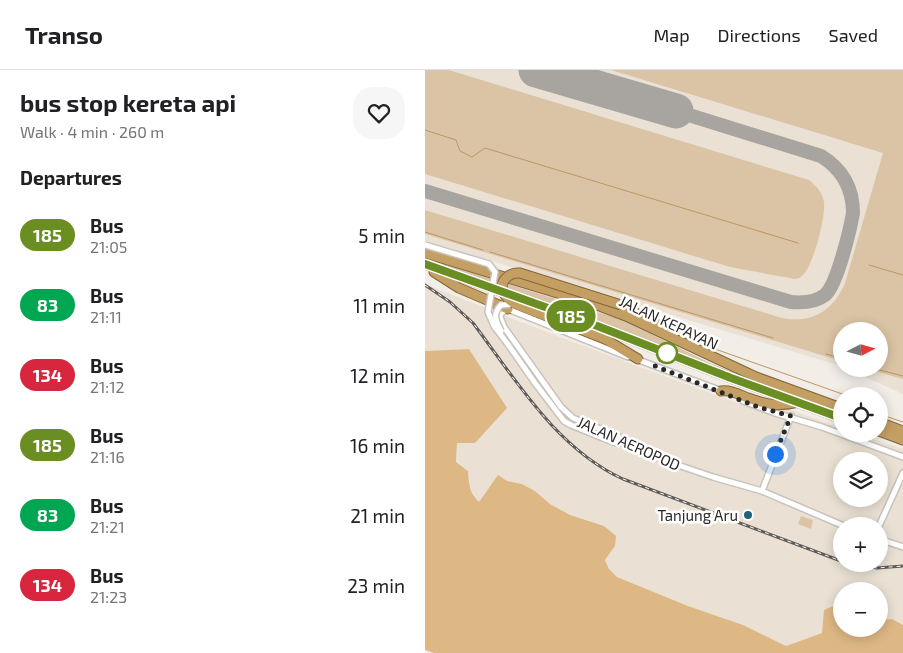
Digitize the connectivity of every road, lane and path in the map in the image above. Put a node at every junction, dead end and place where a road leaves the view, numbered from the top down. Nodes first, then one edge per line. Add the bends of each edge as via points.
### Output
1 (425, 245) edge
2 (425, 253) edge
3 (425, 266) edge
4 (440, 270) junction
5 (481, 296) junction
6 (511, 306) junction
7 (677, 340) junction
8 (507, 342) junction
9 (639, 359) joint
10 (721, 391) junction
11 (799, 402) junction
12 (833, 405) edge
13 (833, 415) edge
14 (791, 416) junction
15 (888, 425) edge
16 (903, 431) edge
17 (888, 435) edge
18 (903, 440) edge
19 (623, 443) junction
20 (903, 457) edge
21 (903, 473) edge
22 (762, 491) junction
23 (883, 517) edge
24 (833, 521) edge
25 (888, 542) edge
26 (903, 547) edge

1 - 8 street, bridge via 489,264 493,268 488,312
2 - 7 highway, JALAN KEPAYAN via 626,316
3 - 4 highway, JALAN KEPAYAN
3 - 5 highway via 459,288
4 - 5 highway via 478,287
4 - 11 highway, JALAN KEPAYAN
5 - 6 highway
6 - 7 highway, bridge via 502,287 505,278 513,272 520,273 621,305 671,331
6 - 8 street, bridge via 501,305 495,314
6 - 9 highway via 605,339
6 - 19 street, JALAN AEROPOD via 501,313 504,327 561,407 573,418 618,436
7 - 12 highway, JALAN KEPAYAN via 757,377
8 - 19 street via 556,412 571,425
9 - 10 street
10 - 11 highway via 729,390 774,405
10 - 14 street via 758,407
11 - 13 highway, JALAN KEPAYAN
14 - 20 street
14 - 22 street
15 - 16 highway
17 - 18 highway
19 - 22 street, JALAN AEROPOD via 713,478
21 - 23 street
22 - 24 street, JALAN AEROPOD
25 - 26 street

